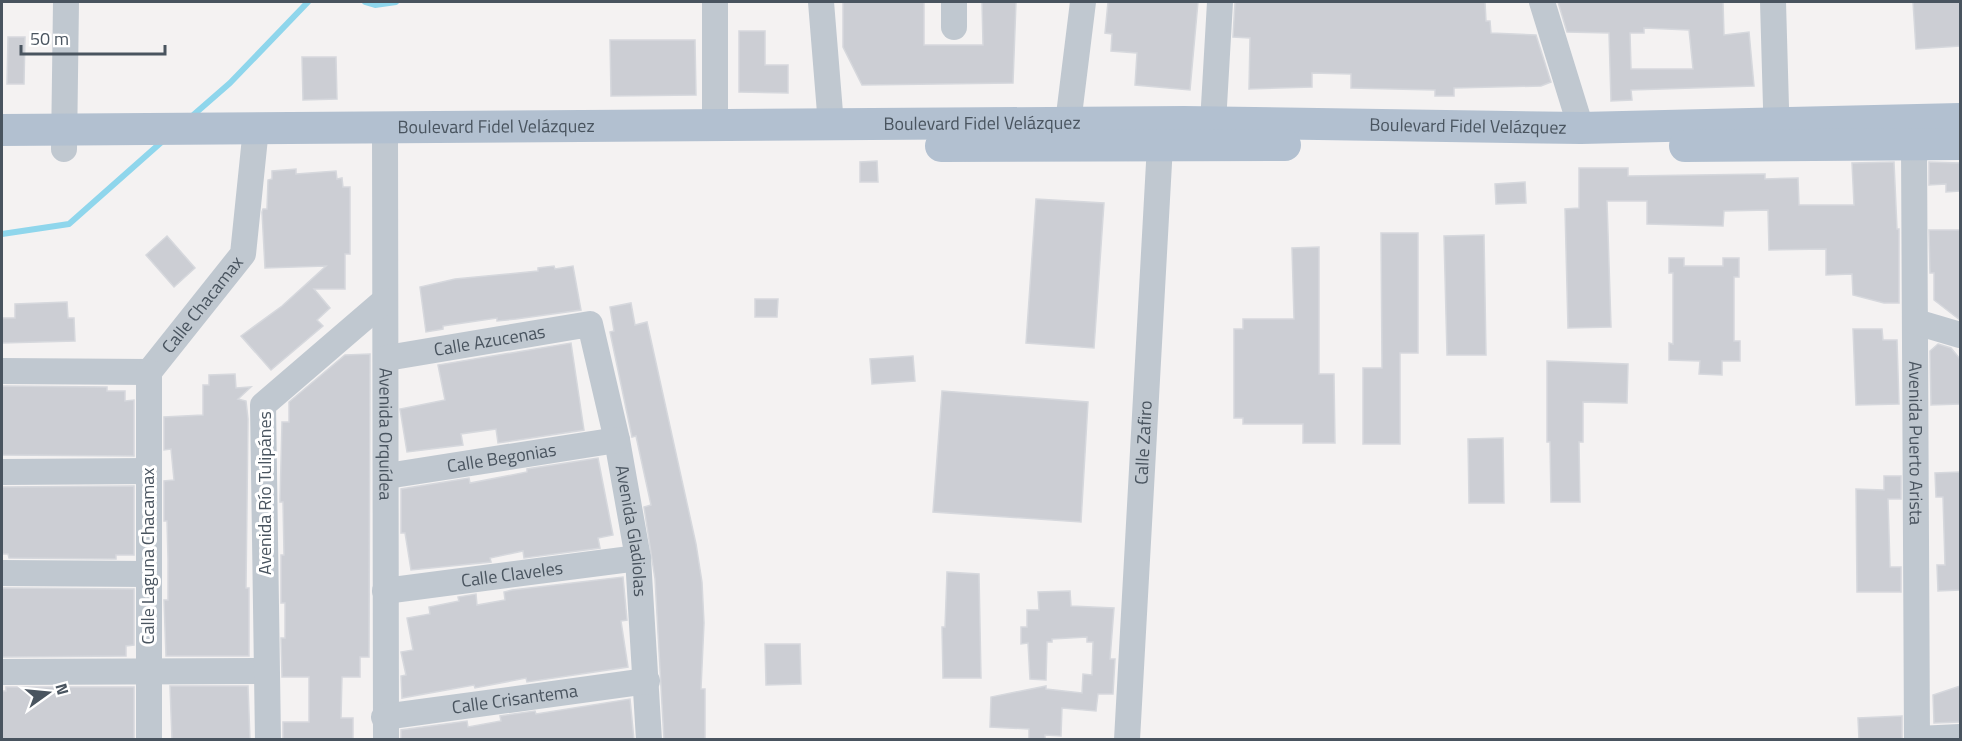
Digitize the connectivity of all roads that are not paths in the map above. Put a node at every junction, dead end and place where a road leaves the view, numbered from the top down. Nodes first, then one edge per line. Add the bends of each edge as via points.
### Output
1 (66, 2) edge
2 (715, 2) edge
3 (821, 2) edge
4 (954, 2) edge
5 (1083, 2) edge
6 (1220, 2) edge
7 (1542, 2) edge
8 (1773, 2) edge
9 (954, 27) dead end
10 (1960, 119) edge
11 (1068, 123) junction
12 (1213, 123) junction
13 (715, 124) junction
14 (831, 125) junction
15 (1581, 128) junction
16 (2, 130) edge
17 (1777, 134) junction
18 (872, 135) junction
19 (242, 138) junction
20 (385, 138) junction
21 (65, 139) junction
22 (1960, 144) edge
23 (1160, 145) junction
24 (1914, 146) junction
25 (2, 149) edge
26 (384, 301) junction
27 (1916, 322) junction
28 (590, 324) joint
29 (1960, 335) edge
30 (387, 358) junction
31 (2, 371) edge
32 (149, 372) junction
33 (617, 440) junction
34 (149, 471) junction
35 (2, 472) edge
36 (387, 476) junction
37 (638, 558) junction
38 (2, 573) edge
39 (148, 574) junction
40 (385, 591) junction
41 (265, 671) junction
42 (2, 672) edge
43 (148, 673) junction
44 (647, 681) junction
45 (385, 728) edge
46 (1960, 737) edge
47 (1917, 739) edge
48 (149, 740) edge
49 (268, 740) edge
50 (649, 740) edge
51 (1127, 740) edge

1 - 21 street
2 - 13 street
3 - 14 street
4 - 9 street
5 - 11 street
6 - 12 street
7 - 15 street
8 - 17 street
10 - 17 main road, Boulevard Fidel Velázquez
11 - 12 main road, Boulevard Fidel Velázquez
11 - 18 main road, Boulevard Fidel Velázquez
12 - 15 main road, Boulevard Fidel Velázquez
13 - 14 main road, Boulevard Fidel Velázquez
13 - 20 main road, Boulevard Fidel Velázquez
14 - 18 main road, Boulevard Fidel Velázquez
15 - 17 main road, Boulevard Fidel Velázquez
16 - 21 main road, Boulevard Fidel Velázquez
17 - 23 main road, Boulevard Fidel Velázquez
17 - 24 main road, Boulevard Fidel Velázquez
18 - 20 main road, Boulevard Fidel Velázquez
18 - 23 main road, Boulevard Fidel Velázquez
19 - 20 main road, Boulevard Fidel Velázquez
19 - 21 main road, Boulevard Fidel Velázquez
19 - 32 street, Calle Chacamax via 243,254
20 - 26 street, Avenida Orquídea
21 - 25 main road, Boulevard Fidel Velázquez
22 - 24 main road, Boulevard Fidel Velázquez
23 - 51 street, Calle Zafiro
24 - 27 street, Avenida Puerto Arista
26 - 30 street, Avenida Orquídea
26 - 41 street, Avenida Río Tulipánes via 263,405
27 - 29 street
27 - 47 street, Avenida Puerto Arista
28 - 30 street, Calle Azucenas
28 - 33 street, Avenida Gladiolas
30 - 36 street, Avenida Orquídea
31 - 32 street
32 - 34 street, Calle Laguna Chacamax
33 - 36 street, Calle Begonias
33 - 37 street, Avenida Gladiolas
34 - 35 street
34 - 39 street, Calle Laguna Chacamax
36 - 40 street, Avenida Orquídea
37 - 40 street, Calle Claveles
37 - 44 street, Avenida Gladiolas
38 - 39 street
39 - 43 street, Calle Laguna Chacamax
40 - 45 street, Avenida Orquídea
41 - 43 street
41 - 49 street, Avenida Río Tulipánes
42 - 43 street
43 - 48 street, Calle Laguna Chacamax
44 - 45 street, Calle Crisantema
44 - 50 street, Avenida Gladiolas
46 - 47 street

